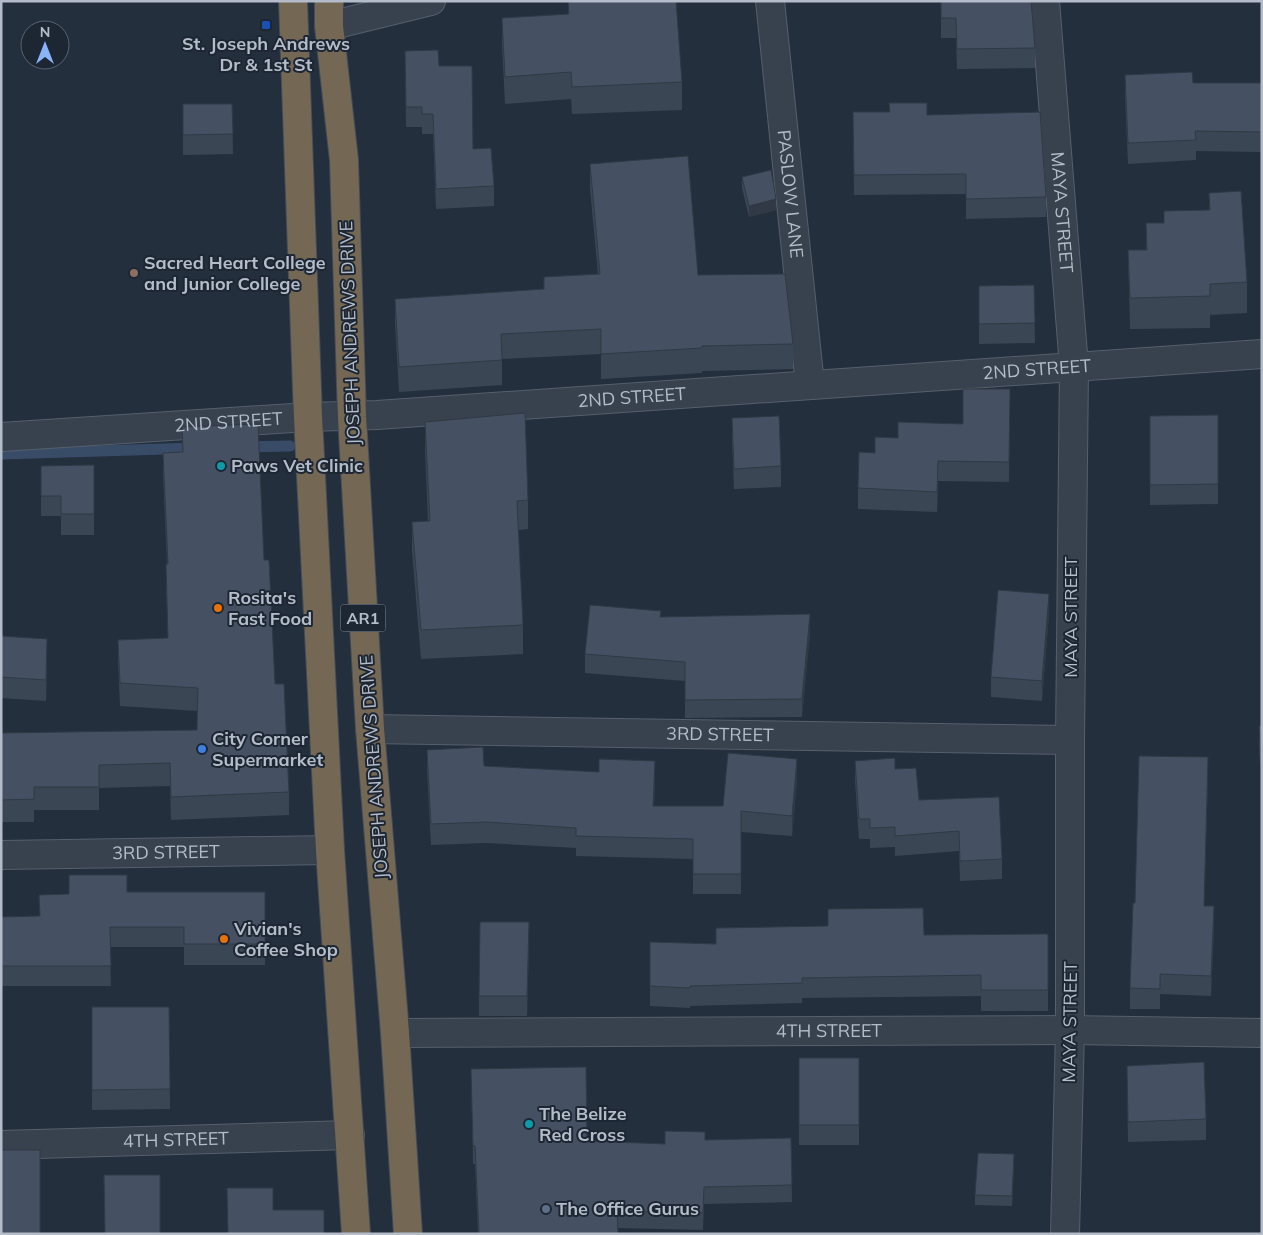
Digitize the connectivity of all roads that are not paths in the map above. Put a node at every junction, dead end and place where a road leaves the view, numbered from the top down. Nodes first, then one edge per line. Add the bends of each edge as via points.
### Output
1 (293, 1) edge
2 (431, 1) edge
3 (770, 1) edge
4 (1044, 1) edge
5 (329, 14) edge
6 (1262, 354) edge
7 (1074, 367) junction
8 (810, 385) junction
9 (352, 416) junction
10 (308, 417) junction
11 (1, 437) edge
12 (370, 729) junction
13 (1070, 740) junction
14 (330, 850) junction
15 (1, 855) edge
16 (1070, 1030) junction
17 (395, 1033) junction
18 (1262, 1033) edge
19 (350, 1135) junction
20 (1, 1145) edge
21 (356, 1234) edge
22 (408, 1234) edge
23 (1065, 1234) edge

1 - 10 highway, AR1
2 - 5 street
3 - 8 street, PASLOW LANE
4 - 7 street, MAYA STREET
5 - 9 highway, JOSEPH ANDREWS DRIVE / AR1 via 344,160
6 - 7 street, 2ND STREET
7 - 8 street, 2ND STREET
7 - 13 street, MAYA STREET
8 - 9 street, 2ND STREET
9 - 10 street, 2ND STREET
9 - 12 highway, JOSEPH ANDREWS DRIVE / AR1
10 - 11 street, 2ND STREET
10 - 14 highway, AR1
12 - 13 street, 3RD STREET
12 - 17 highway, JOSEPH ANDREWS DRIVE / AR1
13 - 16 street, MAYA STREET
14 - 15 street, 3RD STREET
14 - 19 highway, AR1
16 - 17 street, 4TH STREET
16 - 18 street, 4TH STREET
16 - 23 street, MAYA STREET
17 - 22 highway, JOSEPH ANDREWS DRIVE / AR1
19 - 20 street, 4TH STREET
19 - 21 highway, AR1

